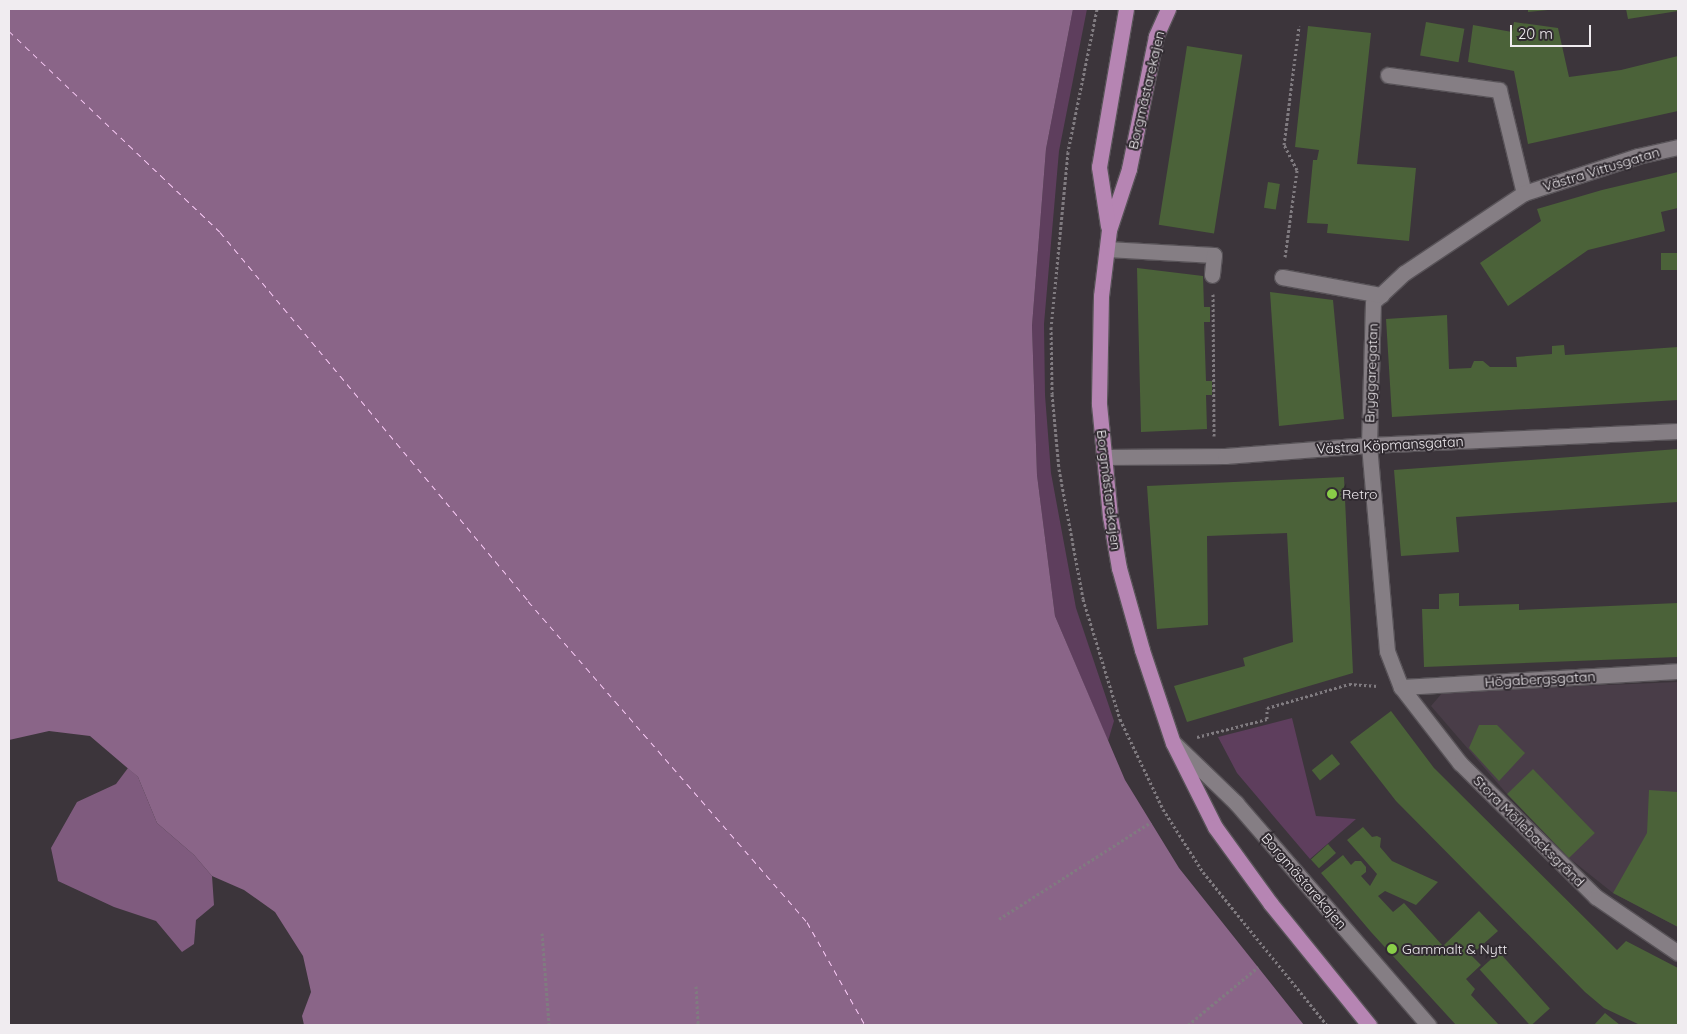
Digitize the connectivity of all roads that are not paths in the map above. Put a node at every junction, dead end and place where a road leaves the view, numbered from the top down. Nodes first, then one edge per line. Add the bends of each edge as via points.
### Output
1 (1126, 9) edge
2 (1168, 9) edge
3 (1388, 75) dead end
4 (1678, 147) edge
5 (1524, 193) junction
6 (1109, 230) junction
7 (1107, 249) junction
8 (1212, 275) road end
9 (1282, 277) road end
10 (1381, 295) junction
11 (1678, 431) edge
12 (1369, 445) junction
13 (1103, 457) junction
14 (1678, 671) edge
15 (1401, 687) junction
16 (1173, 743) junction
17 (1678, 953) edge
18 (1369, 1025) edge
19 (1428, 1025) edge

1 - 6 main road, Borgmästarekajen via 1099,167
2 - 6 main road, Borgmästarekajen via 1156,36 1129,169
3 - 5 street via 1500,90
4 - 5 street, Västra Vittusgatan via 1638,156
5 - 10 street, Bryggaregatan via 1404,273
6 - 7 main road, Borgmästarekajen
7 - 8 street via 1214,255
7 - 13 main road, Borgmästarekajen via 1101,296 1098,404
9 - 10 street
10 - 12 street, Bryggaregatan via 1373,302
11 - 12 street, Västra Köpmansgatan
12 - 13 street, Västra Köpmansgatan via 1214,456
12 - 15 street, Bryggaregatan via 1387,651
13 - 16 main road, Borgmästarekajen via 1119,568
14 - 15 street, Högabergsgatan
15 - 17 street, Stora Möllebacksgränd via 1460,763 1596,897
16 - 18 main road, Borgmästarekajen via 1215,827 1271,904
16 - 19 street, Borgmästarekajen via 1236,802

